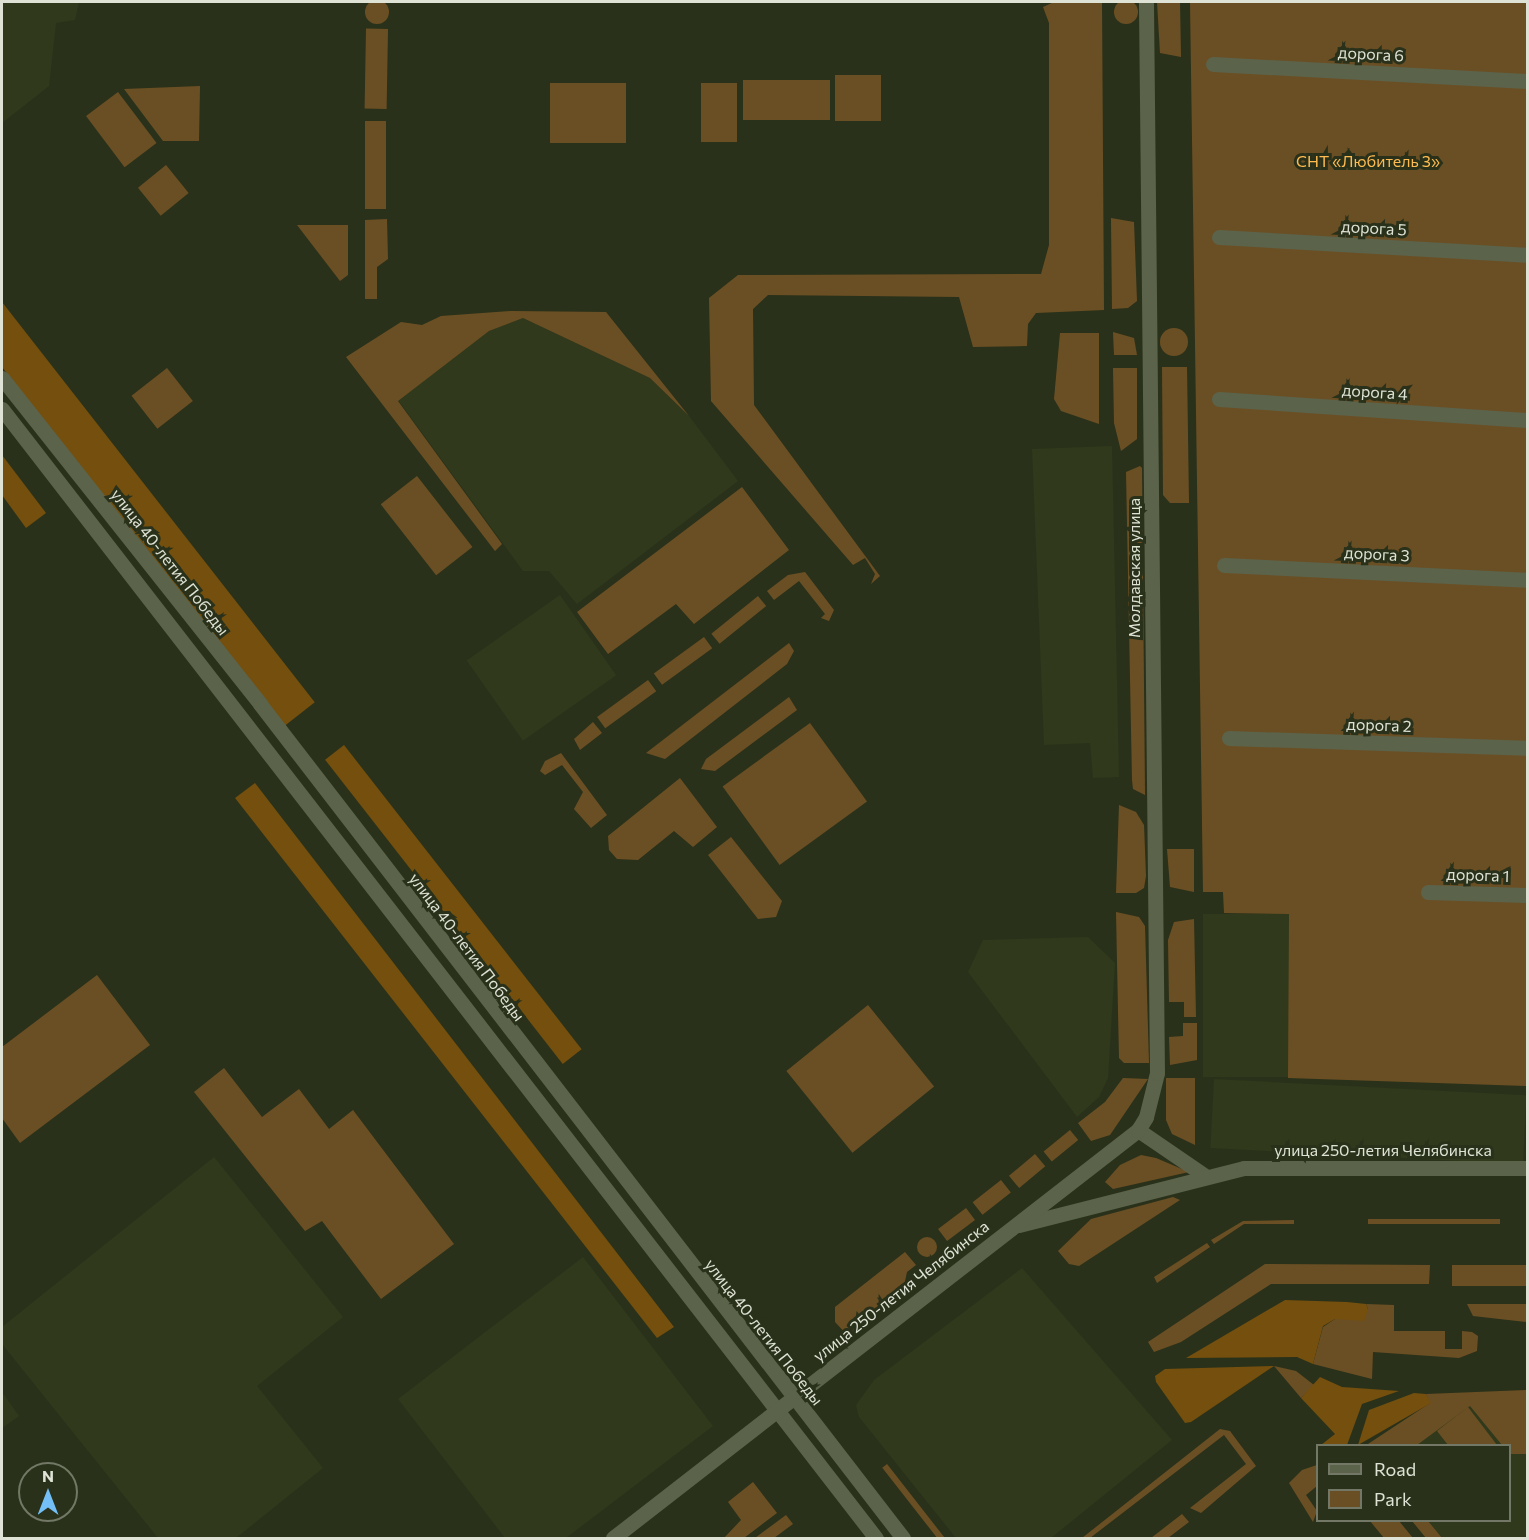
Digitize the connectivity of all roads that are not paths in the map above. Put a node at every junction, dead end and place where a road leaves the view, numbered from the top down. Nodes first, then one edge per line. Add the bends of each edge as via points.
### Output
1 (1146, 2) edge
2 (1213, 64) dead end
3 (1527, 81) edge
4 (1219, 237) dead end
5 (1527, 255) edge
6 (2, 378) edge
7 (1219, 399) dead end
8 (2, 409) edge
9 (1527, 420) edge
10 (1224, 565) dead end
11 (1527, 580) edge
12 (260, 704) junction
13 (242, 717) junction
14 (1229, 738) dead end
15 (291, 746) junction
16 (1527, 748) edge
17 (274, 759) junction
18 (1428, 892) dead end
19 (1527, 895) edge
20 (561, 1100) junction
21 (545, 1111) junction
22 (1138, 1130) junction
23 (1527, 1168) edge
24 (1204, 1175) junction
25 (1012, 1227) junction
26 (793, 1398) junction
27 (776, 1410) junction
28 (613, 1539) edge
29 (876, 1539) edge
30 (903, 1539) edge

1 - 22 street, Молдавская улица via 1157,1072
2 - 3 street, дорога 6
4 - 5 street, дорога 5
6 - 12 street, улица 40-летия Победы
7 - 9 street, дорога 4
8 - 13 street
10 - 11 street, дорога 3
12 - 13 street
12 - 15 street, улица 40-летия Победы
13 - 17 street
14 - 16 street, дорога 2
15 - 17 street
15 - 20 street, улица 40-летия Победы
17 - 21 street
18 - 19 street, дорога 1
20 - 21 street
20 - 26 street, улица 40-летия Победы
21 - 27 street
22 - 24 street
22 - 25 street, улица 250-летия Челябинска
23 - 24 street, улица 250-летия Челябинска via 1244,1168
24 - 25 street, улица 250-летия Челябинска
25 - 26 street, улица 250-летия Челябинска
26 - 27 street, улица 250-летия Челябинска
26 - 30 street, улица 40-летия Победы
27 - 28 street, улица 250-летия Челябинска
27 - 29 street

